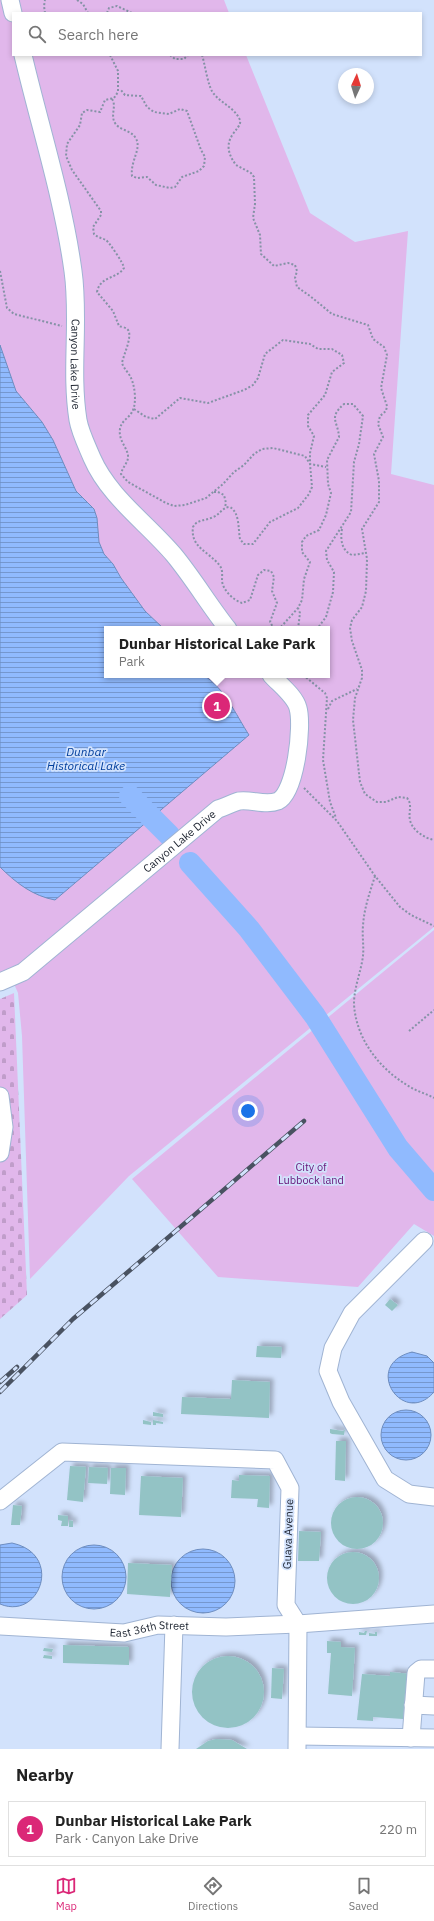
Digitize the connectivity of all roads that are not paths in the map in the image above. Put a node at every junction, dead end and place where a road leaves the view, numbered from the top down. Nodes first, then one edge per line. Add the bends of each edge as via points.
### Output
1 (10, 0) edge
2 (13, 12) edge
3 (23, 56) edge
4 (226, 626) edge
5 (274, 678) edge
6 (0, 982) edge
7 (0, 1096) edge
8 (0, 1153) edge
9 (424, 1241) dead end
10 (434, 1497) edge
11 (0, 1501) edge
12 (434, 1614) edge
13 (298, 1624) junction
14 (0, 1626) edge
15 (174, 1626) junction
16 (434, 1670) edge
17 (413, 1705) junction
18 (434, 1706) edge
19 (411, 1738) junction
20 (434, 1738) edge
21 (297, 1742) edge
22 (170, 1749) edge

1 - 2 street
3 - 4 street, Canyon Lake Drive via 69,244 77,298 76,395 79,422 93,460 104,479 174,555
5 - 6 street, Canyon Lake Drive via 298,706 301,721 294,774 286,795 269,803 239,801 218,809 23,972
7 - 8 street via 4,1127
9 - 10 street via 352,1313 333,1348 328,1371 341,1402 385,1479 409,1494
11 - 13 street, Guava Avenue via 62,1452 275,1460 290,1488 286,1605
12 - 13 street, East 36th Street
13 - 15 street, East 36th Street
13 - 21 street
14 - 15 street, East 36th Street via 124,1633 158,1625
15 - 22 street
16 - 17 street via 421,1669 416,1673
17 - 18 street
17 - 19 street
19 - 20 street
19 - 21 street

